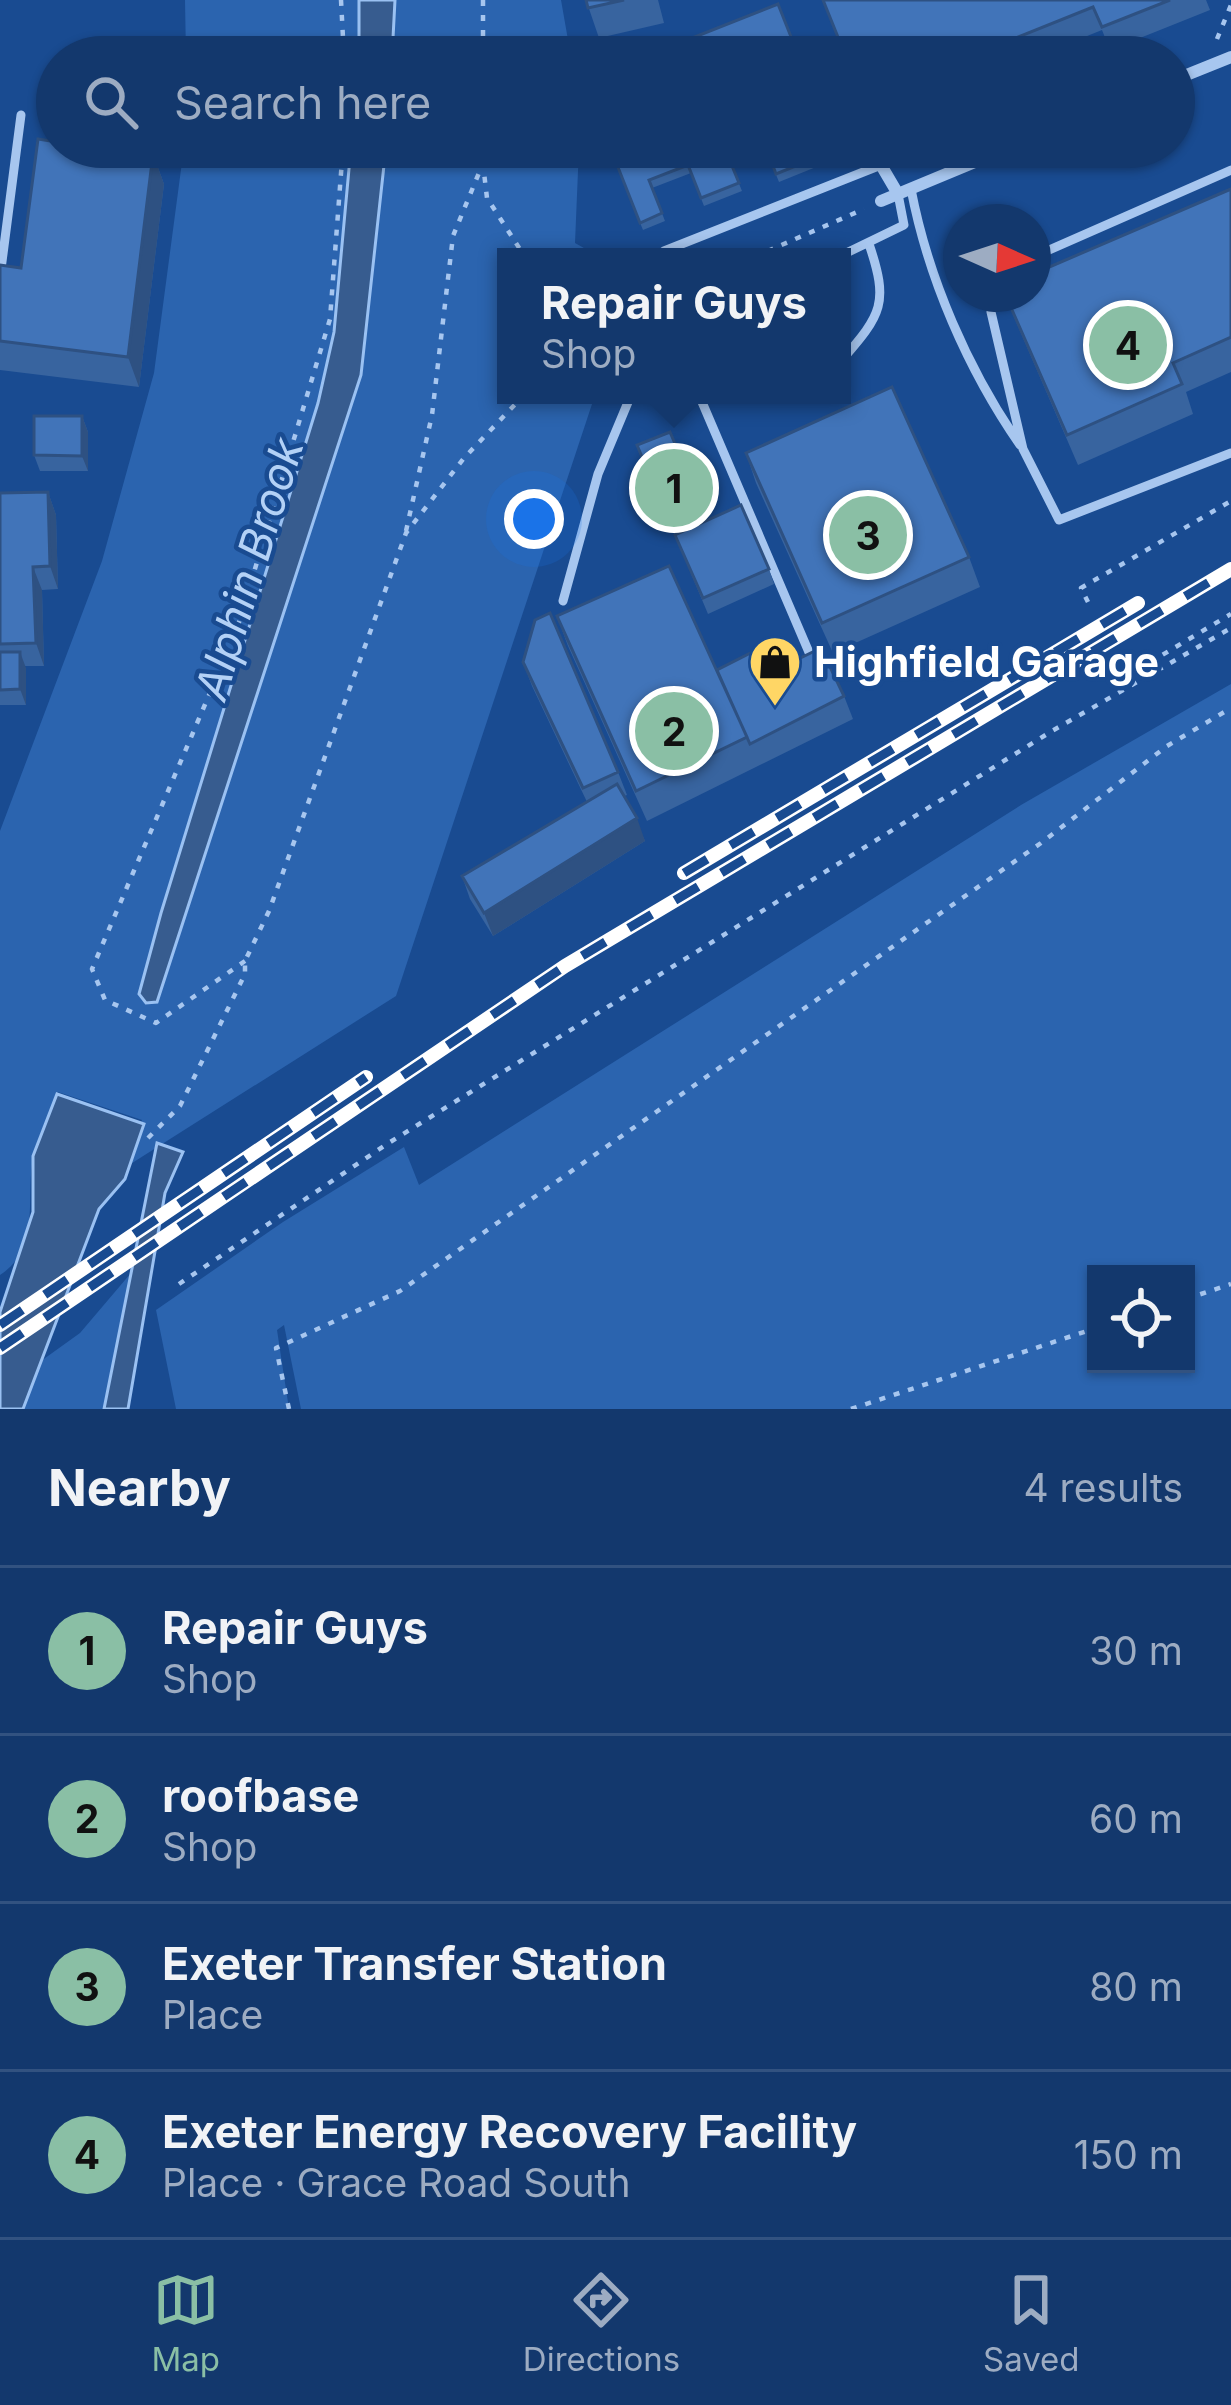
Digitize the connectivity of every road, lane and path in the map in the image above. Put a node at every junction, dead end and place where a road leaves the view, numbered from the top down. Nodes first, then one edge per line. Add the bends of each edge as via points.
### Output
1 (341, 0) edge
2 (483, 0) edge
3 (1231, 5) edge
4 (343, 36) edge
5 (483, 36) edge
6 (1231, 57) edge
7 (1206, 67) junction
8 (1195, 71) edge
9 (20, 115) dead end
10 (341, 168) edge
11 (481, 168) joint
12 (873, 168) edge
13 (884, 168) edge
14 (960, 168) edge
15 (1231, 170) edge
16 (905, 191) junction
17 (881, 201) joint
18 (868, 244) junction
19 (518, 248) edge
20 (669, 248) edge
21 (774, 248) edge
22 (1051, 249) edge
23 (851, 251) edge
24 (0, 277) edge
25 (991, 312) edge
26 (851, 350) edge
27 (515, 404) edge
28 (627, 404) edge
29 (703, 404) edge
30 (1023, 449) junction
31 (1231, 453) edge
32 (1231, 501) edge
33 (406, 532) junction
34 (563, 601) dead end
35 (1088, 602) dead end
36 (1231, 614) edge
37 (1231, 628) edge
38 (811, 657) edge
39 (1128, 658) dead end
40 (1231, 708) edge
41 (245, 961) junction
42 (148, 1138) dead end
43 (179, 1284) dead end
44 (1231, 1284) edge
45 (1195, 1296) edge
46 (1087, 1331) edge
47 (290, 1409) edge
48 (851, 1409) edge

1 - 4 path
2 - 5 path
3 - 7 path
6 - 7 street
7 - 8 street
9 - 24 lane
10 - 41 path via 330,319 236,632 92,969 105,1000 156,1023
11 - 19 path via 500,225
11 - 33 path via 454,236 432,415
12 - 20 lane
13 - 16 street
14 - 16 street
15 - 22 lane
16 - 17 street
16 - 18 lane via 904,225
16 - 30 lane via 983,392
17 - 21 path
18 - 23 lane
18 - 26 lane via 883,284 878,320
25 - 30 lane
27 - 33 path
28 - 34 lane via 598,474
29 - 38 lane
30 - 31 lane via 1059,520
32 - 35 path via 1081,589
33 - 41 path
36 - 39 path via 1137,670
37 - 43 path via 387,1144
40 - 47 path via 400,1291 276,1348
41 - 42 path via 180,1106
44 - 45 path
46 - 48 path

